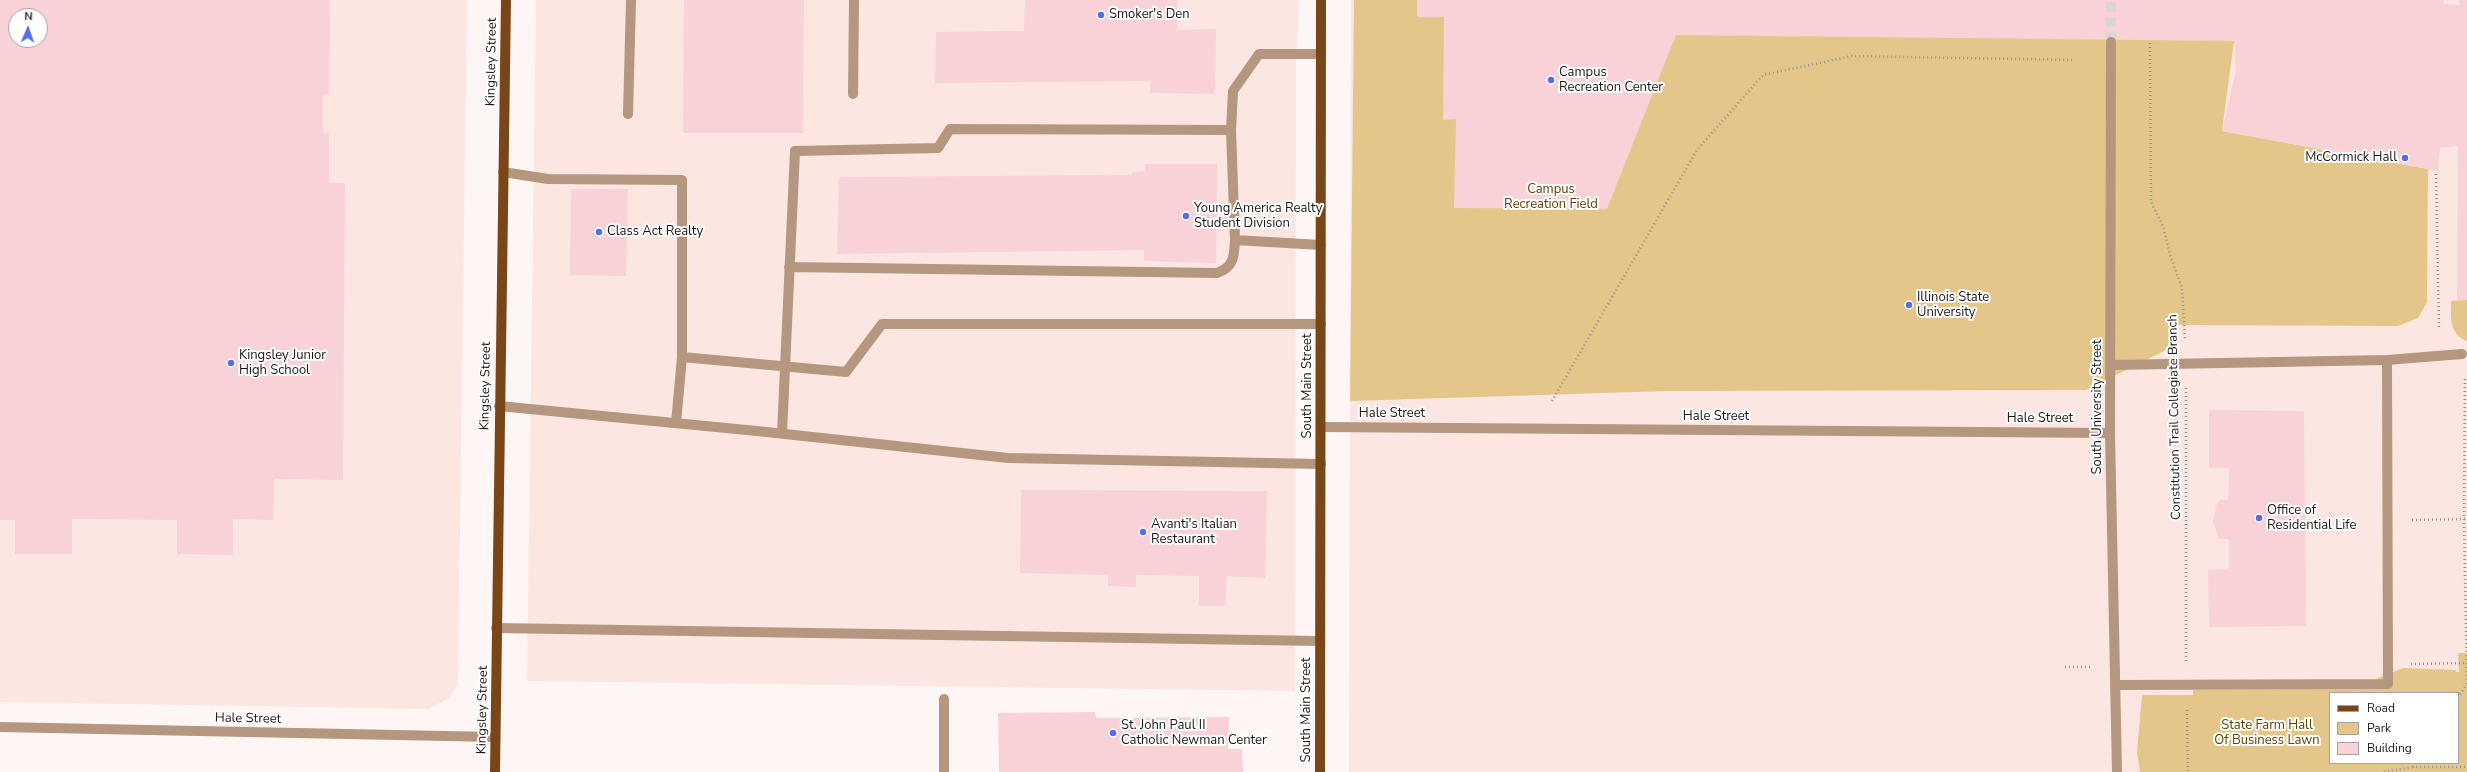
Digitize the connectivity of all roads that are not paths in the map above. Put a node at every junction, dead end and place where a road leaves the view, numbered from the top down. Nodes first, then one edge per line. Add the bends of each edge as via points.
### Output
1 (506, 0) edge
2 (632, 0) edge
3 (854, 0) edge
4 (1321, 0) edge
5 (2111, 42) tunnel mouth
6 (1321, 54) junction
7 (853, 94) dead end
8 (628, 114) dead end
9 (1231, 130) junction
10 (503, 172) junction
11 (1235, 240) junction
12 (1321, 245) junction
13 (790, 267) junction
14 (1321, 324) junction
15 (2462, 354) road end
16 (682, 357) junction
17 (2387, 360) junction
18 (785, 365) junction
19 (2111, 365) junction
20 (499, 406) junction
21 (676, 423) junction
22 (1321, 427) junction
23 (782, 433) junction
24 (2110, 433) junction
25 (1321, 464) junction
26 (496, 628) junction
27 (1320, 642) junction
28 (2116, 684) junction
29 (944, 699) dead end
30 (0, 727) edge
31 (496, 737) junction
32 (495, 772) edge
33 (944, 772) edge
34 (1320, 772) edge
35 (2117, 772) edge

1 - 10 main road, Kingsley Street
2 - 8 street
3 - 7 street
4 - 6 main road, South Main Street
5 - 19 street, South University Street
6 - 9 street via 1259,54 1233,91
6 - 12 main road, South Main Street
9 - 11 street
9 - 13 street via 950,129 938,148 795,151
10 - 16 street via 548,179 682,180
10 - 20 main road, Kingsley Street
11 - 12 street
11 - 13 street via 1232,262 1226,270 1217,273
12 - 14 main road, South Main Street
13 - 18 street
14 - 18 street via 882,324 846,372
14 - 22 main road, South Main Street
15 - 17 street
16 - 18 street
16 - 21 street
17 - 19 street
17 - 28 street via 2388,684
18 - 23 street
19 - 24 street, South University Street
20 - 21 street
20 - 26 main road, Kingsley Street
21 - 23 street
22 - 24 street, Hale Street
22 - 25 main road, South Main Street
23 - 25 street via 1008,458
24 - 28 street, South University Street
25 - 27 main road, South Main Street
26 - 27 street
26 - 31 main road, Kingsley Street
27 - 34 main road, South Main Street
28 - 35 street, South University Street
29 - 33 street
30 - 31 street, Hale Street
31 - 32 main road, Kingsley Street

